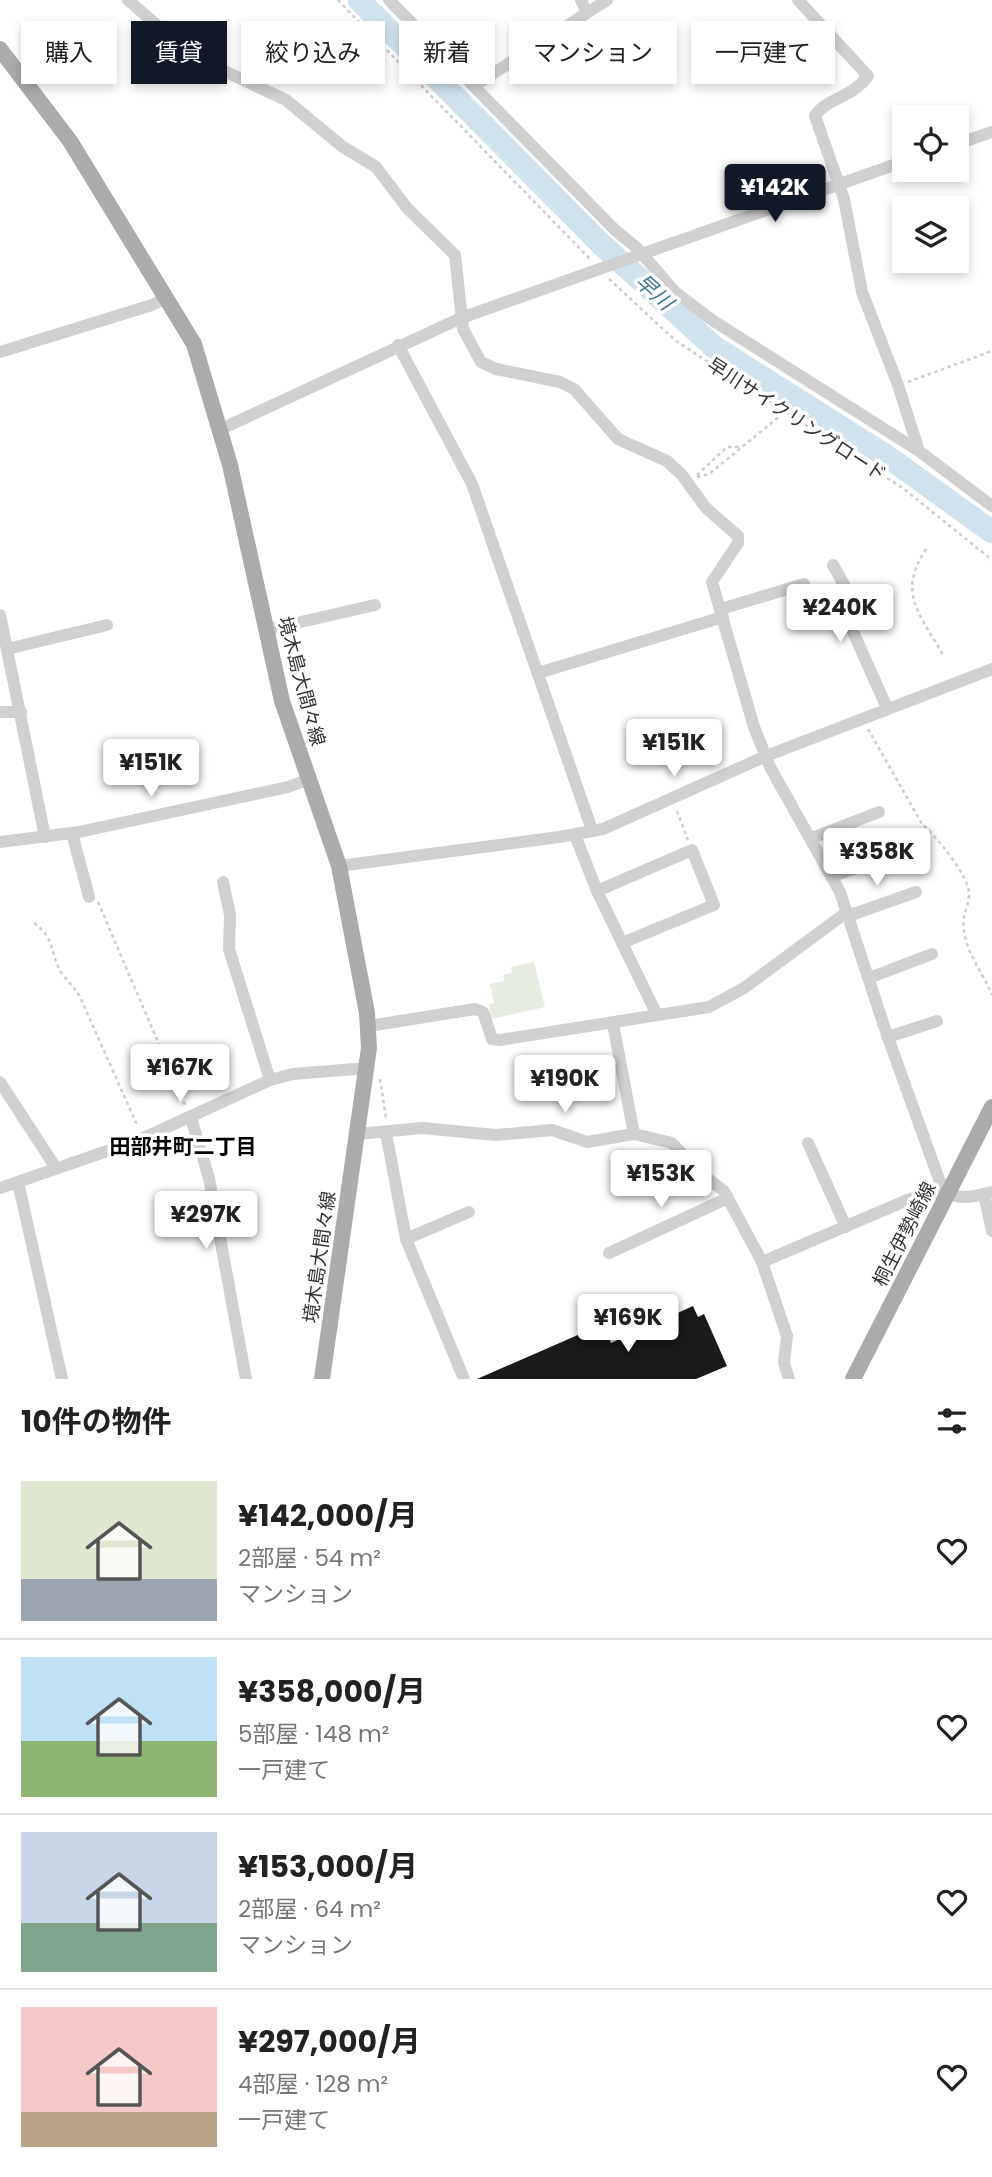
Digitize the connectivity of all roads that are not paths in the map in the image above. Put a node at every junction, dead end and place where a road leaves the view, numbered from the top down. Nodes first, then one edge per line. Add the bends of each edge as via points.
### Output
1 (128, 0) edge
2 (389, 0) edge
3 (581, 0) edge
4 (607, 0) edge
5 (798, 0) edge
6 (587, 13) junction
7 (0, 49) edge
8 (474, 86) junction
9 (992, 132) edge
10 (969, 140) edge
11 (892, 166) edge
12 (838, 184) junction
13 (639, 256) junction
14 (167, 297) junction
15 (461, 318) junction
16 (398, 345) junction
17 (0, 352) edge
18 (220, 429) junction
19 (919, 451) junction
20 (992, 506) edge
21 (833, 565) dead end
22 (804, 584) dead end
23 (375, 605) dead end
24 (722, 613) junction
25 (0, 615) edge
26 (107, 625) dead end
27 (266, 629) junction
28 (7, 649) junction
29 (992, 669) edge
30 (538, 673) junction
31 (887, 708) junction
32 (0, 712) edge
33 (21, 712) junction
34 (766, 756) junction
35 (309, 779) junction
36 (879, 812) dead end
37 (592, 830) junction
38 (72, 833) junction
39 (575, 835) junction
40 (45, 837) junction
41 (812, 838) junction
42 (0, 842) edge
43 (901, 852) dead end
44 (339, 866) junction
45 (834, 876) junction
46 (223, 882) dead end
47 (597, 891) junction
48 (916, 892) dead end
49 (93, 897) road end
50 (847, 914) junction
51 (622, 943) junction
52 (932, 954) dead end
53 (869, 978) junction
54 (656, 1013) junction
55 (937, 1021) dead end
56 (612, 1024) junction
57 (369, 1026) junction
58 (888, 1037) junction
59 (374, 1072) junction
60 (270, 1080) junction
61 (0, 1082) edge
62 (992, 1107) edge
63 (191, 1118) junction
64 (386, 1128) junction
65 (358, 1134) junction
66 (634, 1134) junction
67 (808, 1143) dead end
68 (56, 1168) junction
69 (18, 1182) junction
70 (1, 1185) edge
71 (948, 1192) junction
72 (988, 1193) edge
73 (728, 1198) junction
74 (468, 1212) dead end
75 (846, 1227) junction
76 (992, 1231) edge
77 (406, 1239) junction
78 (608, 1253) dead end
79 (762, 1262) junction
80 (62, 1379) edge
81 (246, 1379) edge
82 (322, 1379) edge
83 (464, 1379) edge
84 (789, 1379) edge
85 (853, 1379) edge

1 - 15 street via 200,63 286,100 376,167 407,208 455,255
2 - 8 street
3 - 6 street
4 - 6 street
5 - 12 street via 868,76 858,89 819,109 815,116
6 - 8 street
7 - 14 main road, 境木島大間々線 via 70,141
8 - 13 street
9 - 10 street
11 - 12 street
12 - 13 street
12 - 19 street via 862,292
13 - 15 street
13 - 19 street via 712,320
14 - 17 street
14 - 18 main road, 境木島大間々線 via 194,344
15 - 16 street
15 - 24 street via 481,362 574,389 618,439 667,461 706,508 738,536 712,579
16 - 18 street
16 - 30 street via 472,484
18 - 27 main road, 境木島大間々線
19 - 20 street
21 - 31 street via 851,597 846,616
22 - 24 street
23 - 27 street
24 - 30 street
24 - 34 street
25 - 28 street
26 - 28 street
27 - 35 main road, 境木島大間々線 via 282,701
28 - 33 street
29 - 31 street
30 - 37 street
31 - 34 street
32 - 33 street
33 - 40 street
34 - 37 street
34 - 41 street
35 - 38 street
35 - 44 main road, 境木島大間々線
36 - 41 street
37 - 39 street
38 - 40 street
38 - 49 street
39 - 44 street
39 - 47 street
40 - 42 street
41 - 45 street
43 - 45 street
44 - 57 main road, 境木島大間々線
45 - 50 street
46 - 60 street via 230,915 229,948
47 - 51 street
47 - 51 street via 692,850 714,905
48 - 50 street
50 - 53 street
50 - 54 street via 720,1002
51 - 54 street
52 - 53 street
53 - 58 street
54 - 56 street
55 - 58 street
56 - 57 street via 496,1040 489,1034 483,1012 475,1009
56 - 66 street
57 - 59 main road, 境木島大間々線
58 - 71 street via 940,1182
59 - 60 street via 293,1074
59 - 65 main road, 境木島大間々線
60 - 63 street
61 - 68 street
62 - 71 main road, 桐生伊勢崎線
63 - 68 street
63 - 81 street via 209,1178
64 - 65 street
64 - 66 street via 496,1135 556,1130 592,1142
64 - 77 street
65 - 82 main road, 境木島大間々線
66 - 73 street via 677,1146
67 - 75 street
68 - 69 street
69 - 70 street
69 - 80 street
71 - 72 street via 960,1198
71 - 75 street via 915,1198
71 - 85 main road, 桐生伊勢崎線
72 - 76 street
73 - 78 street
73 - 79 street
74 - 77 street
75 - 79 street
77 - 83 street
79 - 84 street via 788,1336 784,1363

